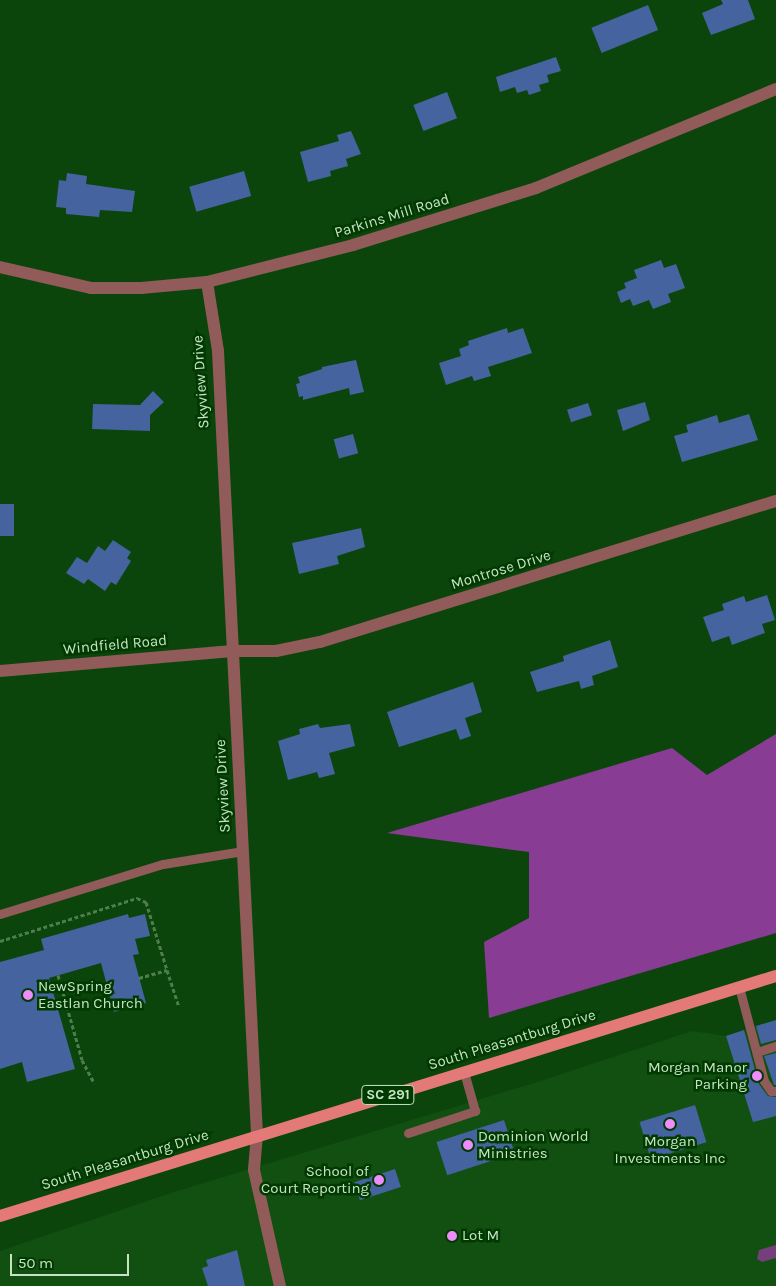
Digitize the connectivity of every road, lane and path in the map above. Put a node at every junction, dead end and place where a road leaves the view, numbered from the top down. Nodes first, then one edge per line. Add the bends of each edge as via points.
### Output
1 (776, 89) edge
2 (0, 267) edge
3 (207, 282) junction
4 (776, 501) edge
5 (232, 651) junction
6 (0, 671) edge
7 (243, 851) junction
8 (0, 914) edge
9 (0, 941) edge
10 (167, 970) junction
11 (58, 975) dead end
12 (776, 976) edge
13 (139, 978) dead end
14 (739, 988) junction
15 (179, 1006) dead end
16 (776, 1046) edge
17 (757, 1052) junction
18 (464, 1072) junction
19 (94, 1083) dead end
20 (776, 1091) edge
21 (408, 1133) dead end
22 (257, 1135) junction
23 (0, 1216) edge
24 (280, 1286) edge

1 - 3 street, Parkins Mill Road via 536,188 353,245
2 - 3 street, Parkins Mill Road via 91,288 141,288
3 - 5 street, Skyview Drive via 218,351
4 - 5 street, Montrose Drive via 320,642 276,651
5 - 6 street, Windfield Road
5 - 7 street, Skyview Drive
7 - 8 lane via 163,864
7 - 22 street, Skyview Drive
9 - 10 path via 137,898 146,902
10 - 13 path
10 - 15 path
11 - 19 path via 82,1060
12 - 14 main road, South Pleasantburg Drive / SC 291
14 - 17 lane
14 - 18 main road, South Pleasantburg Drive / SC 291
16 - 17 lane
17 - 20 lane via 764,1081 771,1092
18 - 21 lane via 475,1110
18 - 22 main road, South Pleasantburg Drive / SC 291
22 - 23 main road, South Pleasantburg Drive / SC 291
22 - 24 street, Skyview Drive via 256,1190

